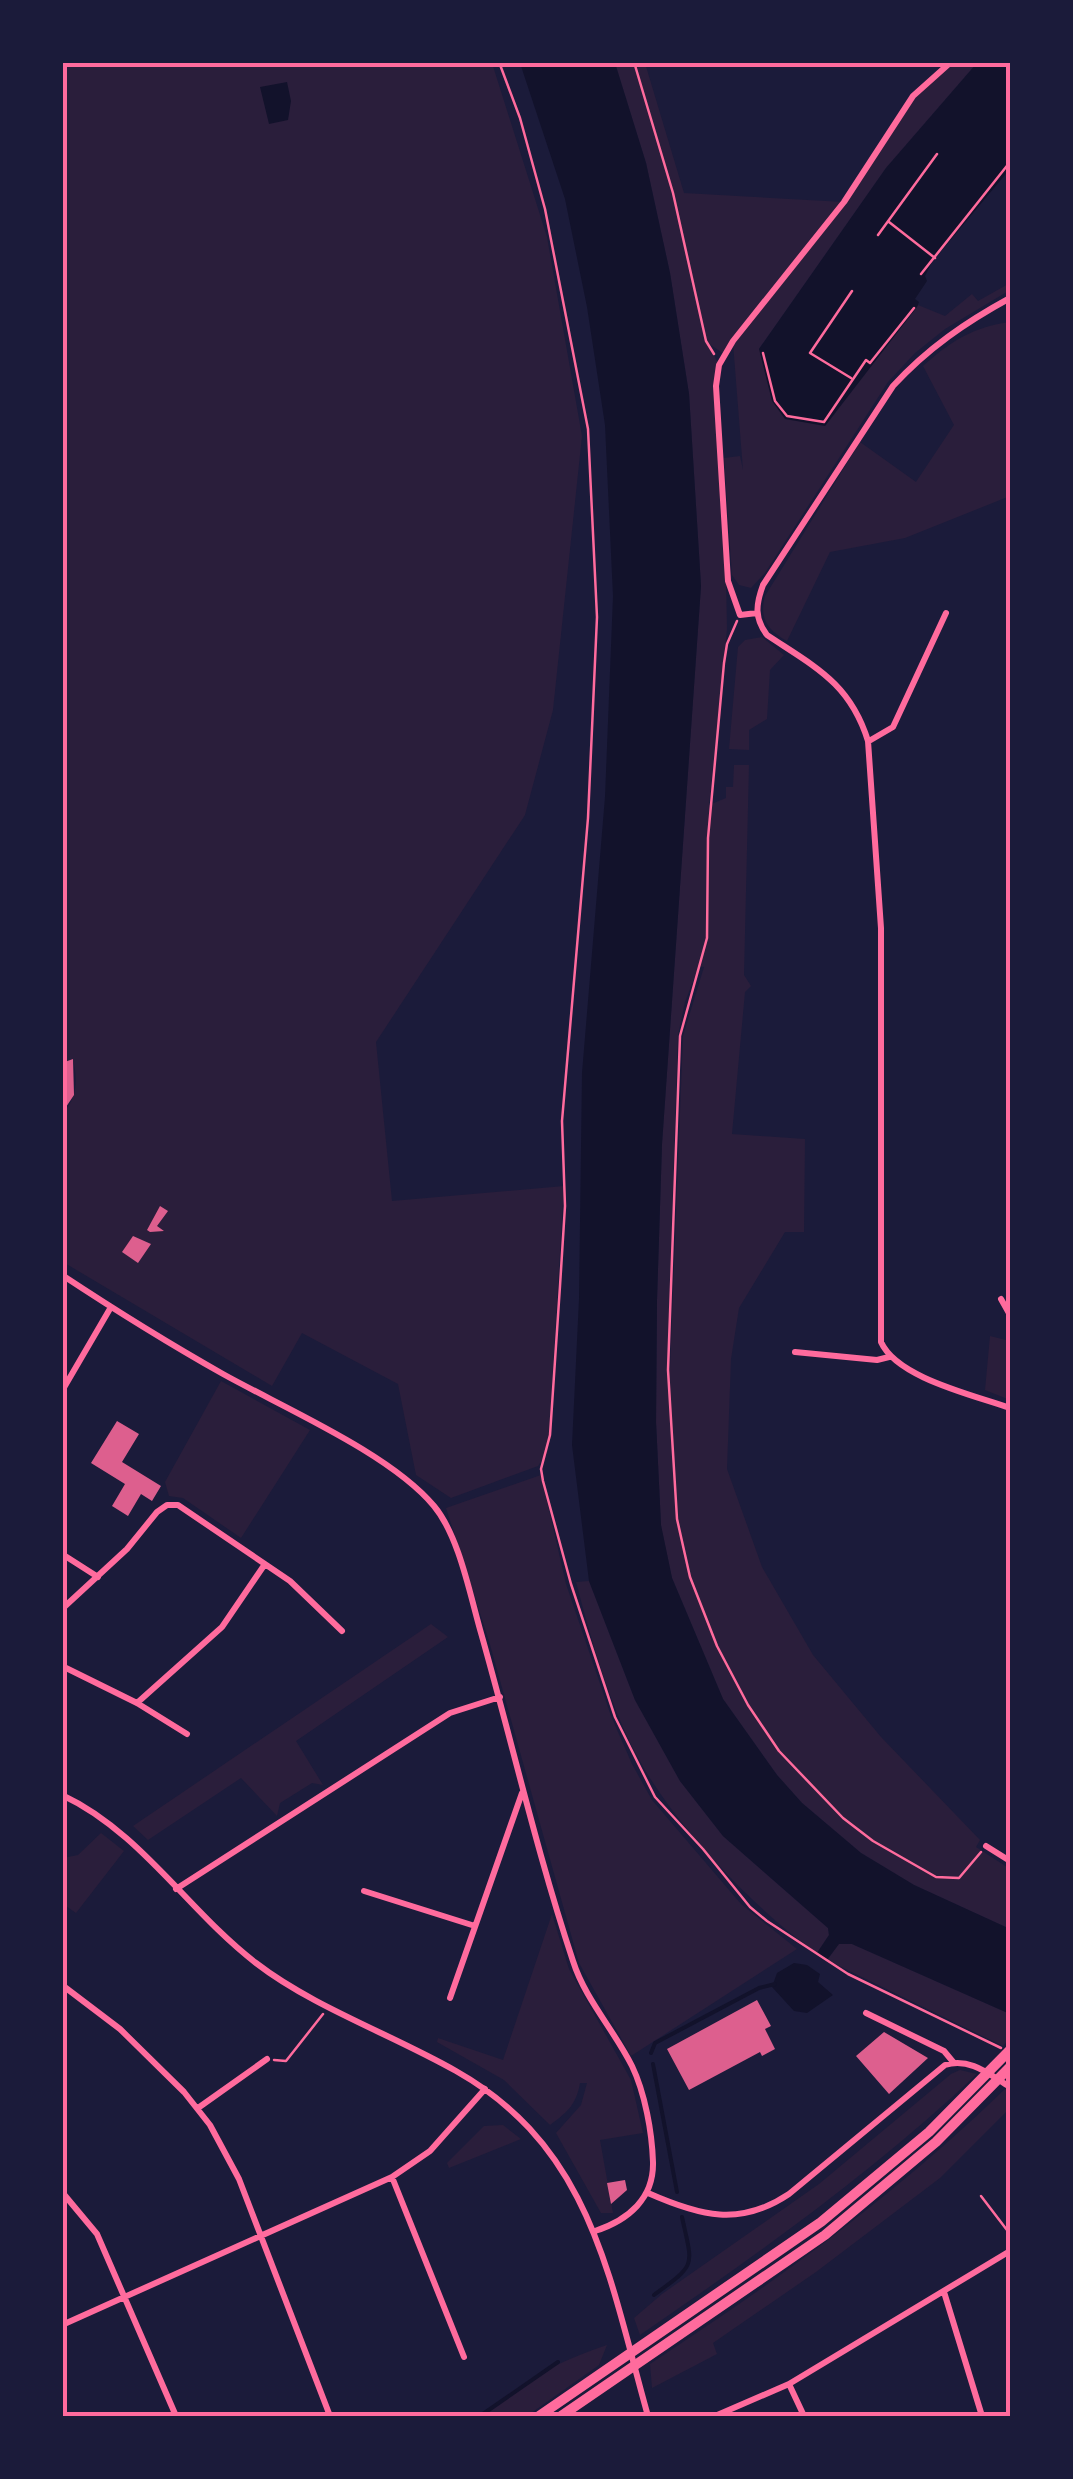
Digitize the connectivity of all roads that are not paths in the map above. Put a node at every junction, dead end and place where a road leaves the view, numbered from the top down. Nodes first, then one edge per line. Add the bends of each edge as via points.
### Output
1 (952, 62) edge
2 (1010, 298) edge
3 (946, 613) dead end
4 (757, 614) junction
5 (868, 741) junction
6 (62, 1275) edge
7 (1001, 1298) dead end
8 (111, 1307) junction
9 (1010, 1316) edge
10 (795, 1352) dead end
11 (889, 1357) junction
12 (62, 1390) edge
13 (1010, 1408) edge
14 (62, 1554) edge
15 (265, 1564) junction
16 (98, 1577) junction
17 (62, 1609) edge
18 (342, 1630) dead end
19 (62, 1666) edge
20 (500, 1696) junction
21 (137, 1703) junction
22 (188, 1734) dead end
23 (522, 1792) junction
24 (62, 1795) edge
25 (986, 1846) road end
26 (1010, 1861) edge
27 (176, 1889) junction
28 (364, 1891) dead end
29 (475, 1926) junction
30 (62, 1985) edge
31 (450, 1998) dead end
32 (866, 2014) dead end
33 (1010, 2052) edge
34 (267, 2059) road end
35 (954, 2063) junction
36 (1010, 2067) edge
37 (985, 2085) junction
38 (1010, 2087) edge
39 (485, 2089) junction
40 (198, 2108) junction
41 (392, 2177) junction
42 (62, 2192) edge
43 (648, 2193) junction
44 (981, 2196) dead end
45 (596, 2231) junction
46 (261, 2234) junction
47 (1010, 2234) edge
48 (1010, 2252) edge
49 (944, 2292) junction
50 (126, 2296) junction
51 (62, 2325) edge
52 (464, 2357) dead end
53 (601, 2380) junction
54 (790, 2384) junction
55 (176, 2416) edge
56 (330, 2416) edge
57 (539, 2416) edge
58 (561, 2416) edge
59 (648, 2416) edge
60 (715, 2416) edge
61 (804, 2416) edge
62 (982, 2416) edge

1 - 4 street via 914,96 844,202 719,364 728,581 740,615
2 - 4 street via 949,334 893,386 763,585
3 - 5 street via 893,727
4 - 5 street via 767,635 830,676 858,713
5 - 11 street via 880,928 880,1342
6 - 8 street
7 - 9 street
8 - 12 street
8 - 20 street via 422,1492 450,1532
10 - 11 street
11 - 13 street
14 - 16 street
15 - 16 street via 178,1504 158,1512
15 - 18 street
15 - 21 street via 213,1636
16 - 17 street
19 - 21 street
20 - 23 street
20 - 27 street via 450,1713
21 - 22 street
23 - 29 street
23 - 43 street via 574,1964 639,2084 652,2150
24 - 27 street via 128,1839
25 - 26 street
27 - 39 street via 258,1965
28 - 29 street
29 - 31 street
30 - 40 street via 120,2029
32 - 35 street
33 - 37 highway
34 - 40 street
35 - 38 street via 976,2066
35 - 43 street via 766,2210 716,2215
36 - 37 highway
37 - 53 highway via 936,2142 825,2235
39 - 41 street via 430,2150
39 - 45 street via 549,2150
40 - 46 street via 239,2178
41 - 46 street
41 - 52 street
42 - 50 street via 97,2234
43 - 45 street via 634,2210
44 - 47 lane
45 - 59 street
46 - 50 street
46 - 56 street
48 - 49 street
49 - 54 street
49 - 62 street
50 - 51 street
50 - 55 street
53 - 57 highway
53 - 58 highway
54 - 60 street
54 - 61 street

